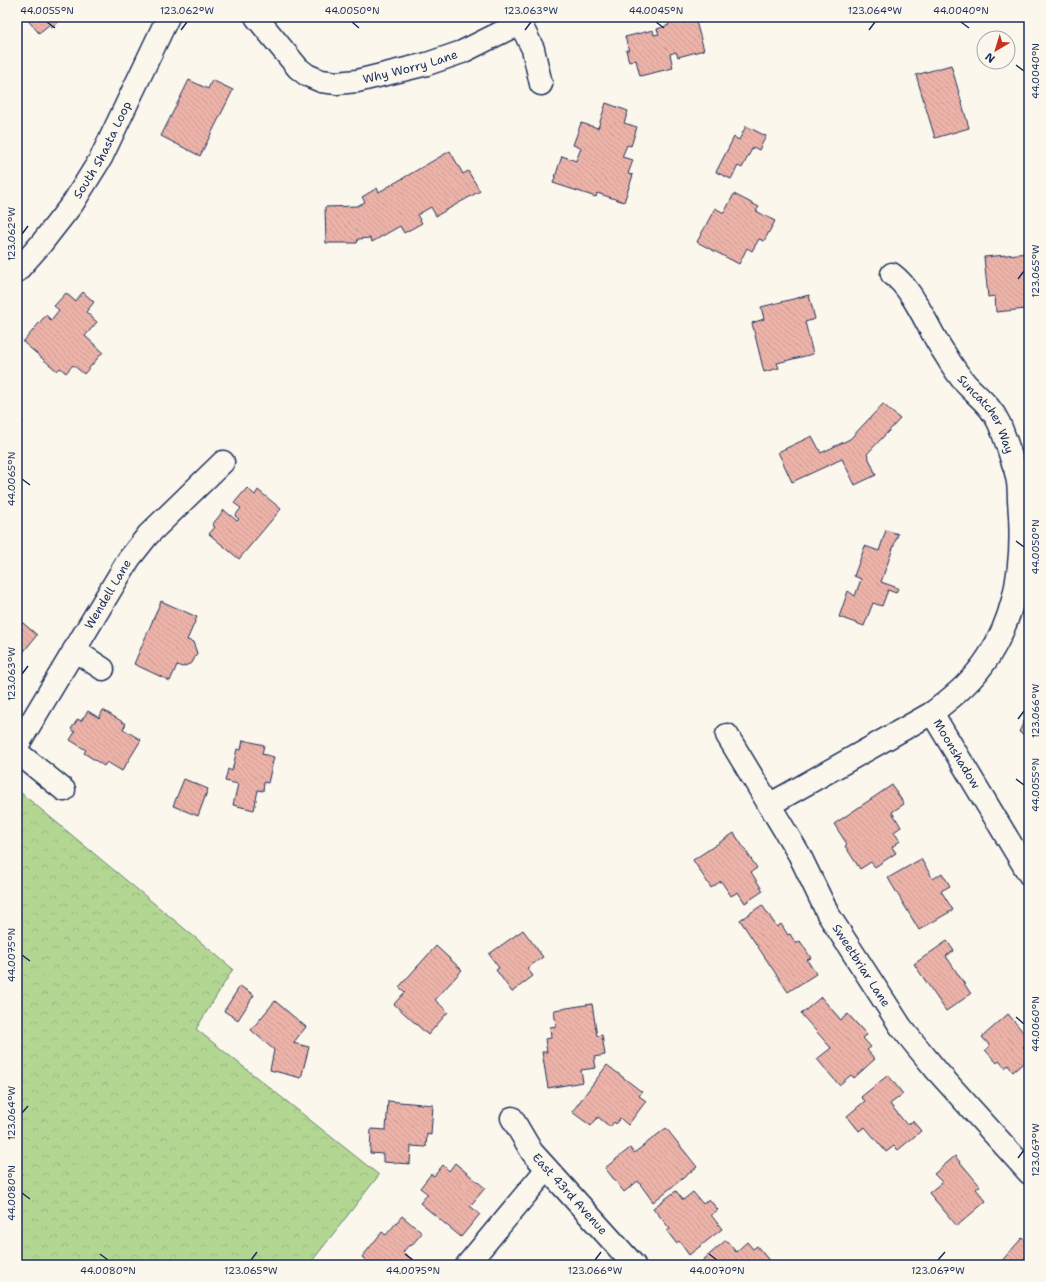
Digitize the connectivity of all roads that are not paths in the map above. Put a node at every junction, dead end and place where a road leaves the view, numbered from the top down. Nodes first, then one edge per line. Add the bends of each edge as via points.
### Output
1 (168, 17) edge
2 (256, 17) edge
3 (541, 84) dead end
4 (17, 271) edge
5 (892, 274) dead end
6 (223, 462) dead end
7 (74, 650) junction
8 (103, 669) dead end
9 (932, 713) junction
10 (727, 735) dead end
11 (17, 746) edge
12 (17, 752) edge
13 (64, 790) dead end
14 (769, 805) junction
15 (1029, 873) edge
16 (512, 1118) dead end
17 (547, 1169) junction
18 (1029, 1173) edge
19 (467, 1265) edge
20 (634, 1265) edge

1 - 4 street, South Shasta Loop via 101,158 73,203
2 - 3 street, Why Worry Lane via 298,68 321,81 337,83 357,81 427,64 462,52 520,23 533,49
5 - 9 street, Suncatcher Way via 908,290 941,350 958,374 992,411 999,423 1017,477 1021,518 1019,576 998,640 976,675 960,692
6 - 7 street, Wendell Lane via 137,547
7 - 8 street
7 - 11 street, Wendell Lane
9 - 14 street, Moonshadow
9 - 15 street, Moonshadow
10 - 14 street, Sweetbriar Lane
12 - 13 street
14 - 18 street, Sweetbriar Lane via 799,854 828,914 901,1027
16 - 17 street, East 43rd Avenue via 527,1145
17 - 19 street
17 - 20 street, East 43rd Avenue

